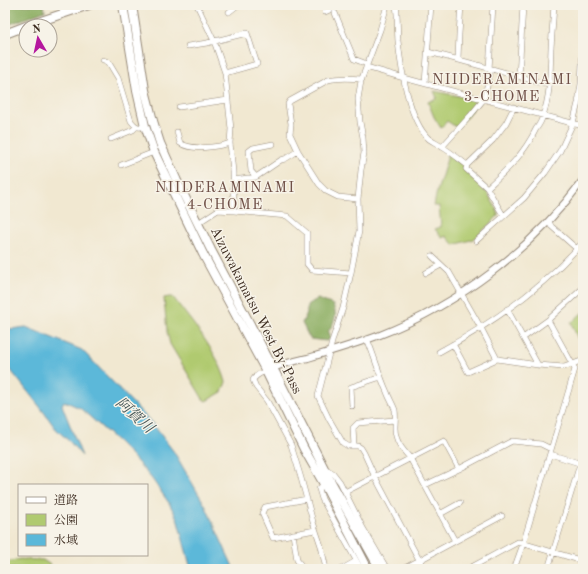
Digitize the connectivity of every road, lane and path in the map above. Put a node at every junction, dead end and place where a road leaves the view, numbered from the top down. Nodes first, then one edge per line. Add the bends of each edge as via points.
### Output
1 (77, 5) edge
2 (89, 5) edge
3 (123, 5) edge
4 (132, 5) edge
5 (197, 5) edge
6 (238, 5) edge
7 (341, 5) edge
8 (387, 5) edge
9 (396, 5) edge
10 (431, 5) edge
11 (461, 5) edge
12 (493, 5) edge
13 (523, 5) edge
14 (554, 5) edge
15 (229, 12) dead end
16 (325, 12) dead end
17 (335, 13) dead end
18 (58, 15) junction
19 (49, 18) edge
20 (18, 29) edge
21 (5, 34) edge
22 (214, 41) junction
23 (583, 43) edge
24 (188, 46) dead end
25 (428, 52) junction
26 (458, 59) junction
27 (103, 60) dead end
28 (367, 65) junction
29 (490, 69) junction
30 (225, 73) junction
31 (519, 77) junction
32 (404, 78) junction
33 (362, 79) junction
34 (425, 83) junction
35 (549, 85) junction
36 (484, 99) junction
37 (228, 100) junction
38 (179, 107) dead end
39 (514, 107) junction
40 (544, 115) junction
41 (573, 123) junction
42 (136, 126) junction
43 (145, 126) junction
44 (583, 126) edge
45 (177, 132) dead end
46 (111, 139) dead end
47 (230, 143) junction
48 (273, 144) dead end
49 (442, 147) junction
50 (298, 151) junction
51 (154, 152) junction
52 (121, 165) dead end
53 (467, 165) junction
54 (256, 177) junction
55 (234, 180) junction
56 (583, 180) edge
57 (487, 188) junction
58 (358, 199) junction
59 (234, 211) junction
60 (504, 215) junction
61 (549, 221) junction
62 (198, 223) junction
63 (476, 241) dead end
64 (582, 244) edge
65 (577, 249) junction
66 (432, 256) dead end
67 (441, 264) junction
68 (351, 273) junction
69 (426, 273) dead end
70 (583, 288) edge
71 (461, 294) junction
72 (507, 309) junction
73 (548, 320) junction
74 (481, 328) junction
75 (523, 338) junction
76 (367, 339) junction
77 (453, 344) junction
78 (329, 352) junction
79 (439, 352) dead end
80 (497, 358) junction
81 (583, 362) edge
82 (572, 364) junction
83 (538, 365) junction
84 (269, 369) junction
85 (381, 376) junction
86 (352, 406) dead end
87 (395, 420) junction
88 (354, 446) junction
89 (551, 451) junction
90 (583, 454) edge
91 (410, 458) junction
92 (582, 464) edge
93 (323, 467) junction
94 (459, 469) junction
95 (375, 477) junction
96 (324, 484) junction
97 (425, 485) junction
98 (345, 492) junction
99 (307, 499) junction
100 (460, 503) dead end
101 (440, 514) junction
102 (502, 516) dead end
103 (315, 530) junction
104 (293, 534) junction
105 (455, 541) junction
106 (523, 544) junction
107 (553, 552) junction
108 (419, 560) junction
109 (356, 561) junction
110 (583, 561) edge
111 (304, 569) edge
112 (326, 569) edge
113 (342, 569) edge
114 (361, 569) edge
115 (368, 569) edge
116 (380, 569) edge
117 (386, 569) edge
118 (403, 569) edge
119 (424, 569) edge
120 (468, 569) edge
121 (514, 569) edge
122 (548, 569) edge
123 (581, 569) edge

1 - 18 highway
2 - 18 highway
3 - 43 highway, Aizuwakamatsu West By-Pass
4 - 62 highway, Aizuwakamatsu West By-Pass via 145,90 153,121 174,175
5 - 22 street
6 - 15 street
7 - 16 street
8 - 28 street
9 - 32 street
10 - 25 street
11 - 26 street
12 - 29 street
13 - 31 street
14 - 35 street
17 - 28 street via 354,59
18 - 19 highway
20 - 21 highway
22 - 24 street
22 - 30 street
22 - 30 street via 247,33 257,64
23 - 41 street via 579,94
25 - 26 street
25 - 34 street
26 - 29 street
27 - 42 street via 109,63 118,78 131,121
28 - 32 street
28 - 33 street
29 - 31 street
29 - 36 street
30 - 37 street
31 - 35 street
32 - 34 street
32 - 49 street via 419,126 430,140
33 - 50 street via 328,80 288,103 290,134
33 - 58 street via 358,99 364,153
34 - 36 street
35 - 40 street
36 - 39 street
36 - 49 street
37 - 38 street
37 - 47 street
39 - 40 street
39 - 53 street via 493,140
40 - 41 street
40 - 57 street via 532,138 512,166
41 - 44 street
41 - 60 street via 560,151 545,173 524,198
42 - 43 street
42 - 46 street via 133,130
43 - 51 highway, Aizuwakamatsu West By-Pass
45 - 47 street via 180,143 184,145 207,147
47 - 55 street
48 - 54 street via 249,151 251,171
49 - 53 street
50 - 54 street
50 - 58 street via 326,191 338,197
51 - 52 street
51 - 84 highway, Aizuwakamatsu West By-Pass via 203,254
53 - 57 street via 466,169
54 - 55 street
55 - 59 street
56 - 61 street
57 - 60 street
58 - 68 street via 359,231
59 - 62 street via 218,210
59 - 68 street via 287,216 307,233 307,264 312,270
60 - 63 street
61 - 65 street via 551,226
61 - 71 street via 506,261
62 - 84 highway, Aizuwakamatsu West By-Pass
64 - 65 street
65 - 72 street via 540,284
66 - 67 street
67 - 69 street
67 - 71 street via 449,272
68 - 78 street
70 - 73 street
71 - 74 street
71 - 76 street via 413,320
72 - 74 street
72 - 75 street
73 - 75 street
73 - 82 street
74 - 77 street
74 - 80 street
75 - 83 street
76 - 78 street
76 - 85 street
77 - 79 street
77 - 80 street via 468,372
78 - 84 street
78 - 88 street via 318,396 342,443
80 - 83 street
81 - 82 street
82 - 83 street
82 - 89 street via 574,369
84 - 93 highway, Aizuwakamatsu West By-Pass
84 - 96 highway, Aizuwakamatsu West By-Pass via 304,449
84 - 99 street via 255,376 253,380 290,445
85 - 86 street via 351,387
85 - 87 street via 394,409
87 - 88 street via 358,423 353,428
87 - 91 street via 395,437
88 - 95 street via 360,448
89 - 92 street
89 - 94 street via 541,444 512,441
89 - 106 street
90 - 92 street
91 - 94 street via 444,441
91 - 95 street
91 - 97 street
92 - 107 street
93 - 98 street via 333,473
93 - 116 highway, Aizuwakamatsu West By-Pass
94 - 97 street
95 - 98 street
95 - 108 street
96 - 109 street via 319,489 322,499
96 - 115 highway, Aizuwakamatsu West By-Pass
97 - 101 street
98 - 117 street
99 - 103 street
99 - 104 street via 265,507 262,513 272,538
100 - 101 street
101 - 105 street
102 - 105 street
103 - 104 street
103 - 112 street
104 - 111 street via 297,560
105 - 108 street
106 - 107 street
106 - 120 street via 518,542
106 - 121 street
107 - 110 street
107 - 122 street
108 - 118 street
108 - 119 street
109 - 113 street
109 - 114 street
110 - 123 street

